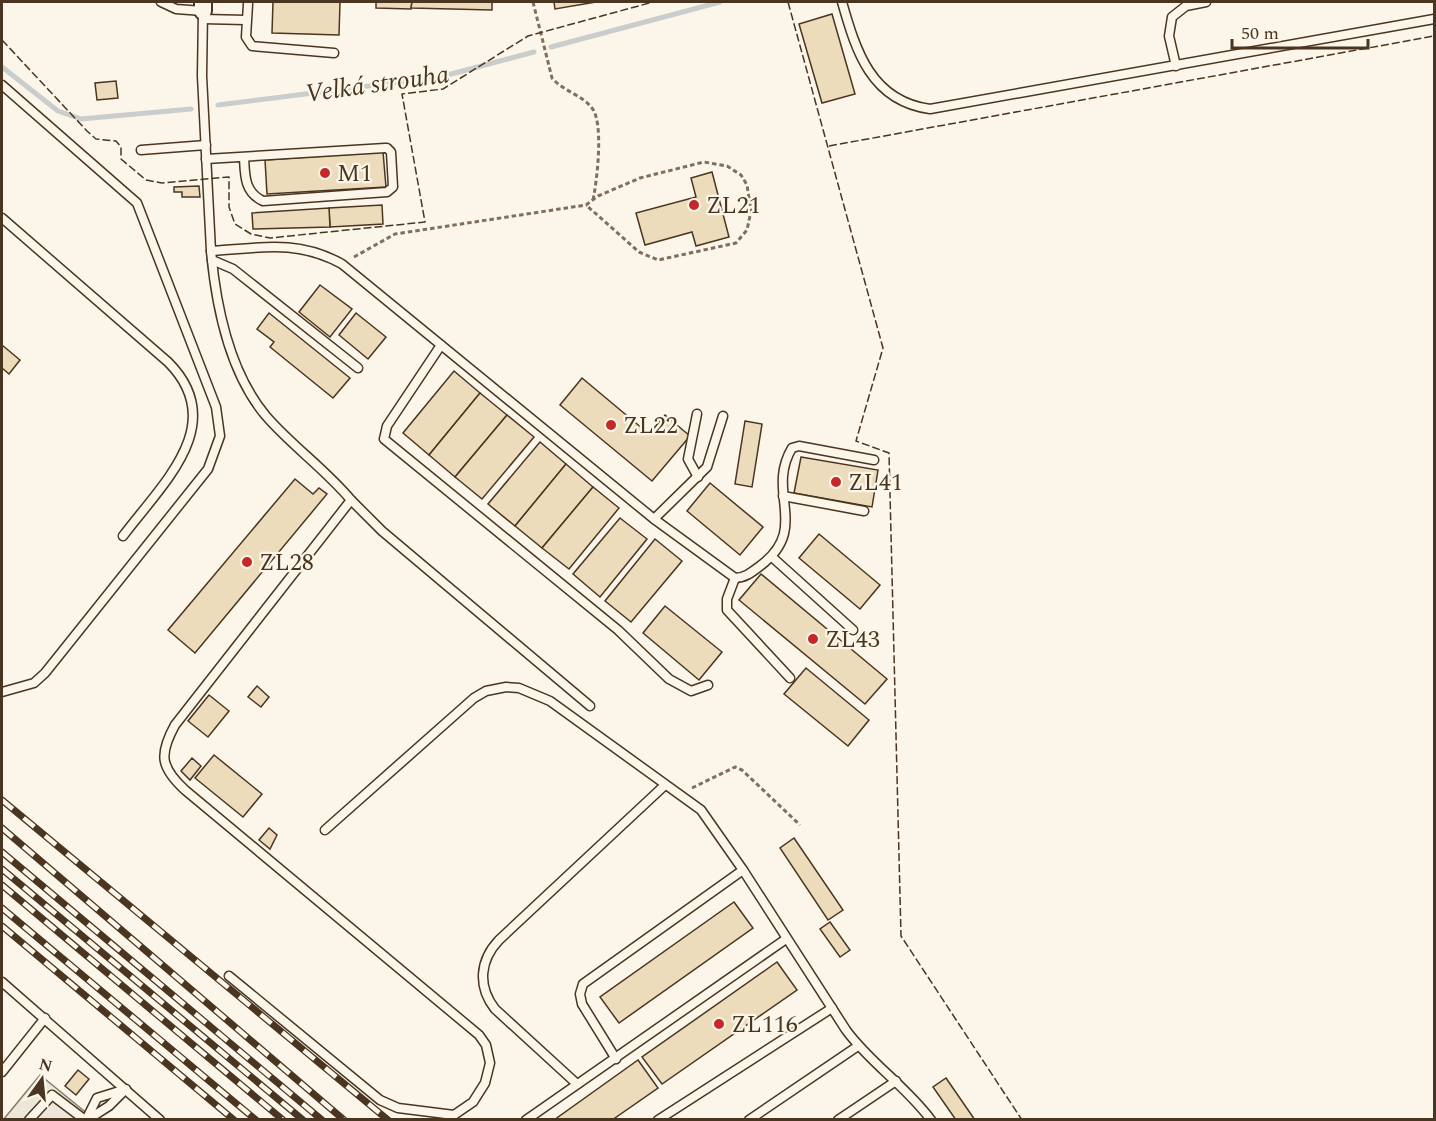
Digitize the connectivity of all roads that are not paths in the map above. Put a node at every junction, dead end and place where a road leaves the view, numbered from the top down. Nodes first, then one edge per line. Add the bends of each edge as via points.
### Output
1 (161, 2) edge
2 (842, 2) edge
3 (1206, 2) edge
4 (248, 4) dead end
5 (203, 11) edge
6 (1434, 19) edge
7 (246, 20) junction
8 (334, 53) dead end
9 (1176, 66) junction
10 (2, 85) edge
11 (206, 145) junction
12 (141, 150) dead end
13 (244, 157) junction
14 (206, 159) junction
15 (2, 218) edge
16 (211, 256) junction
17 (441, 345) junction
18 (358, 368) dead end
19 (697, 414) dead end
20 (723, 416) dead end
21 (874, 460) dead end
22 (698, 477) junction
23 (783, 496) junction
24 (351, 500) junction
25 (864, 510) dead end
26 (654, 519) junction
27 (123, 536) dead end
28 (772, 557) junction
29 (735, 578) junction
30 (853, 630) dead end
31 (790, 678) dead end
32 (708, 685) dead end
33 (2, 692) edge
34 (590, 706) dead end
35 (665, 785) junction
36 (325, 830) dead end
37 (743, 870) junction
38 (786, 939) junction
39 (229, 976) dead end
40 (2, 982) edge
41 (831, 1008) junction
42 (45, 1018) junction
43 (858, 1046) junction
44 (616, 1059) junction
45 (2, 1072) edge
46 (896, 1081) junction
47 (578, 1084) junction
48 (126, 1089) junction
49 (29, 1119) edge
50 (86, 1119) edge
51 (160, 1119) edge
52 (526, 1119) edge
53 (658, 1119) edge
54 (749, 1119) edge
55 (838, 1119) edge
56 (930, 1119) edge

1 - 5 lane via 176,9
2 - 9 lane via 858,48 882,89 925,108
3 - 9 lane via 1186,6 1172,17 1169,36
4 - 7 lane
5 - 7 lane
5 - 11 lane
6 - 9 lane
7 - 8 lane via 247,40 257,48
10 - 33 lane via 137,203 216,407 220,436 208,469 45,673 27,686
11 - 12 lane
11 - 14 lane
13 - 13 lane via 387,148 391,152 393,187 387,192 263,201 247,184
13 - 14 lane
14 - 16 lane
15 - 27 lane via 168,362 189,390 194,417 190,441
16 - 17 lane via 300,247 315,251 342,264
16 - 18 lane
16 - 24 lane via 225,330 255,401 276,427
17 - 26 lane
17 - 32 lane via 387,426 384,439 618,630 669,679 691,691
19 - 22 lane via 688,459
20 - 22 lane via 710,461
21 - 23 lane via 794,446 788,454
22 - 26 lane
23 - 25 lane
23 - 28 lane via 786,534
24 - 34 lane via 382,531
24 - 39 lane via 184,712 168,736 163,758 170,775 185,790 479,1035 489,1054 485,1083 473,1102 454,1115 388,1105
26 - 29 lane
28 - 29 lane via 746,576
28 - 30 lane
29 - 31 lane via 727,610
35 - 36 lane via 550,701 519,688 496,688 464,705
35 - 37 lane via 708,818
35 - 47 lane via 499,940 484,963 486,998
37 - 38 lane
37 - 44 lane via 583,984 582,1004
38 - 41 lane
38 - 44 lane
40 - 42 lane
41 - 43 lane
41 - 53 lane
42 - 45 lane
42 - 48 lane
43 - 46 lane
43 - 54 lane
44 - 47 lane
46 - 55 lane
46 - 56 lane
47 - 52 lane
48 - 50 lane via 109,1106
48 - 50 lane via 97,1098
48 - 51 lane
49 - 50 lane via 52,1095

